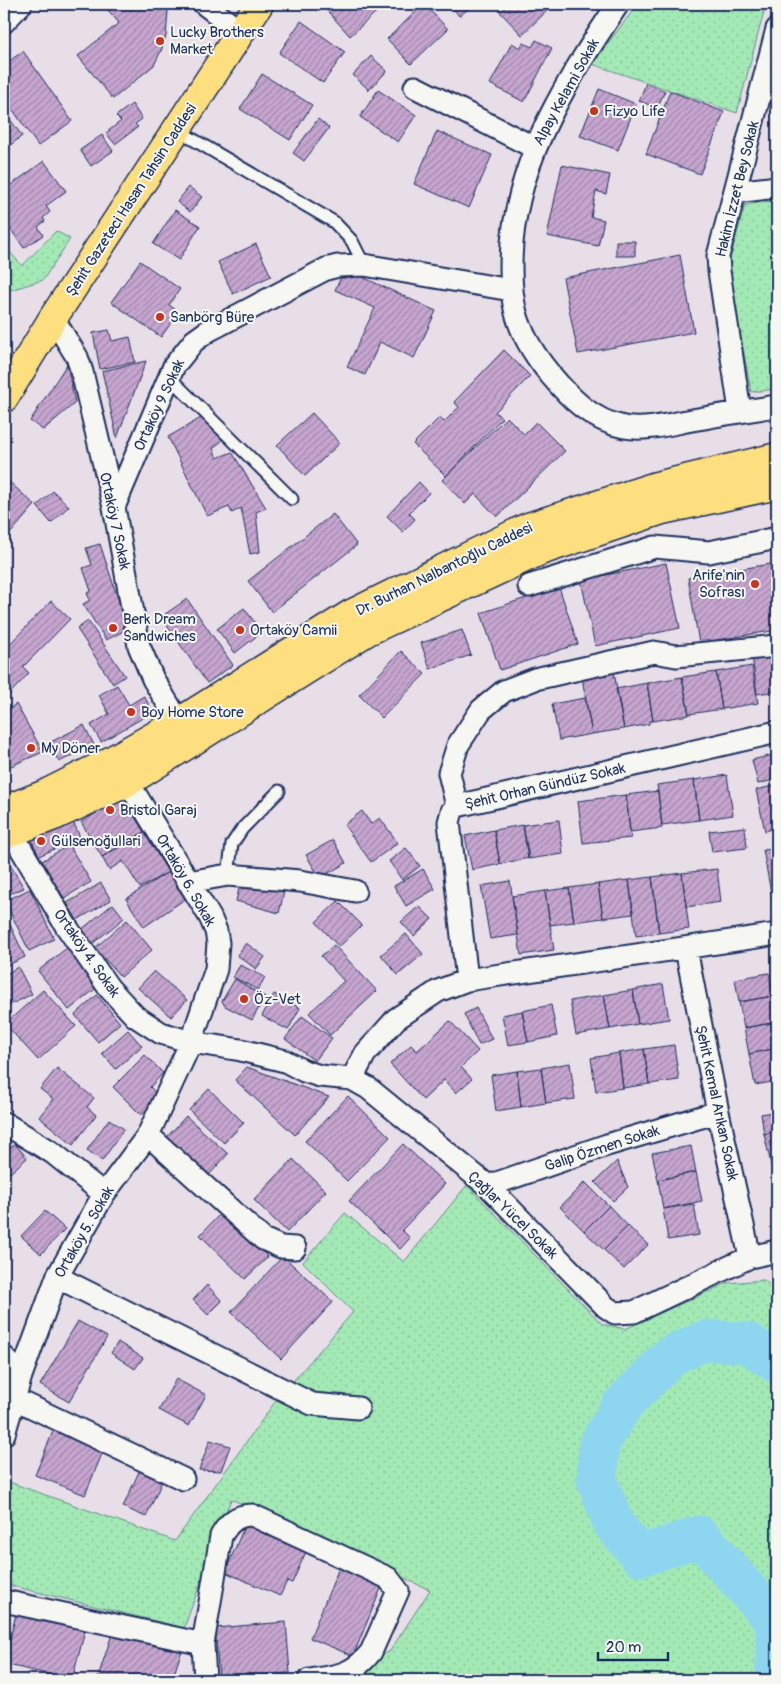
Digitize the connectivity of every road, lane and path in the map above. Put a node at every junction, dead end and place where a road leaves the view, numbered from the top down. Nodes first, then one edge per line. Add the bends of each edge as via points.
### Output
1 (21, 4) edge
2 (204, 4) edge
3 (260, 4) edge
4 (618, 4) edge
5 (4, 22) edge
6 (777, 28) edge
7 (241, 32) junction
8 (416, 87) dead end
9 (177, 130) junction
10 (535, 148) junction
11 (777, 187) edge
12 (735, 192) junction
13 (364, 265) junction
14 (511, 290) junction
15 (53, 318) junction
16 (169, 377) junction
17 (4, 398) edge
18 (777, 406) edge
19 (740, 411) junction
20 (777, 457) edge
21 (777, 484) edge
22 (292, 499) dead end
23 (114, 507) junction
24 (777, 538) edge
25 (529, 586) dead end
26 (777, 646) edge
27 (179, 722) junction
28 (777, 732) edge
29 (128, 782) junction
30 (279, 791) dead end
31 (457, 806) junction
32 (6, 826) edge
33 (228, 875) junction
34 (188, 882) junction
35 (355, 891) dead end
36 (777, 934) edge
37 (686, 949) junction
38 (467, 980) junction
39 (191, 1042) junction
40 (352, 1079) junction
41 (718, 1112) junction
42 (4, 1123) edge
43 (148, 1135) junction
44 (488, 1186) junction
45 (104, 1194) junction
46 (295, 1248) dead end
47 (777, 1251) edge
48 (750, 1257) junction
49 (57, 1277) junction
50 (4, 1357) edge
51 (21, 1376) junction
52 (15, 1399) junction
53 (358, 1408) dead end
54 (4, 1434) edge
55 (183, 1479) dead end
56 (4, 1601) edge
57 (203, 1644) junction
58 (205, 1680) edge
59 (309, 1680) edge

1 - 5 street
2 - 7 street
3 - 7 main road, Şehit Gazeteci Hasan Tahsin Caddesi
4 - 10 street, Alpay Kelami Sokak via 583,56
6 - 12 street, Hakim İzzet Bey Sokak
7 - 9 main road, Şehit Gazeteci Hasan Tahsin Caddesi
8 - 10 street
9 - 13 lane via 334,222 352,241
9 - 15 main road, Şehit Gazeteci Hasan Tahsin Caddesi
10 - 14 street, Alpay Kelami Sokak via 524,178 514,228
11 - 12 street
12 - 19 street, Hakim İzzet Bey Sokak via 718,264
13 - 14 street, Ortaköy 9 Sokak
13 - 16 street, Ortaköy 9 Sokak via 326,269 208,331 194,341
14 - 19 street, Alpay Kelami Sokak via 520,328 534,352 571,398 598,418 625,427 641,428
15 - 17 main road, Şehit Gazeteci Hasan Tahsin Caddesi
15 - 23 street, Ortaköy 7 Sokak via 77,357 82,372
16 - 22 lane
16 - 23 street, Ortaköy 9 Sokak
18 - 19 street, Alpay Kelami Sokak
20 - 27 main road, Dr. Burhan Nalbantoğlu Caddesi via 656,486 528,527 350,614
21 - 29 main road, Dr. Burhan Nalbantoğlu Caddesi via 662,510 530,555 368,631
23 - 27 street, Ortaköy 7 Sokak via 140,646 153,679
24 - 25 street via 709,552 655,547
26 - 31 street via 676,656 654,652 535,679 504,691 481,710 458,745 448,773
27 - 32 main road, Dr. Burhan Nalbantoğlu Caddesi via 43,796
28 - 31 street, Şehit Orhan Gündüz Sokak
29 - 32 main road, Dr. Burhan Nalbantoğlu Caddesi via 54,816
29 - 34 street, Ortaköy 6. Sokak
30 - 33 lane via 232,844
31 - 38 street, Şehit Orhan Gündüz Sokak via 449,822
32 - 39 street, Ortaköy 4. Sokak via 66,926 109,988 135,1016 161,1033
33 - 34 street
33 - 35 street via 300,881
34 - 39 street, Ortaköy 6. Sokak via 210,917 218,943 216,969
36 - 37 street
37 - 38 street
37 - 41 street, Şehit Kemal Arıkan Sokak
38 - 40 street via 438,991 396,1019 364,1054
39 - 40 street, Çağlar Yücel Sokak via 285,1061 320,1076
39 - 43 street, Ortaköy 5. Sokak
40 - 44 street, Çağlar Yücel Sokak via 368,1088
41 - 44 street, Galip Özmen Sokak via 607,1145
41 - 48 street, Şehit Kemal Arıkan Sokak
42 - 45 street via 53,1153
43 - 45 street, Ortaköy 5. Sokak
43 - 46 street via 263,1239 281,1247
44 - 48 street, Çağlar Yücel Sokak via 615,1313 634,1312
45 - 49 street, Ortaköy 5. Sokak
47 - 48 street, Çağlar Yücel Sokak
49 - 51 street, Ortaköy 5. Sokak
49 - 53 street via 312,1404
50 - 51 street
51 - 52 street, Ortaköy 5. Sokak
52 - 54 street, Ortaköy 5. Sokak
52 - 55 street
56 - 57 street
57 - 58 street
57 - 59 street via 221,1536 236,1518 252,1515 388,1578 398,1591 371,1652 364,1660 341,1676

